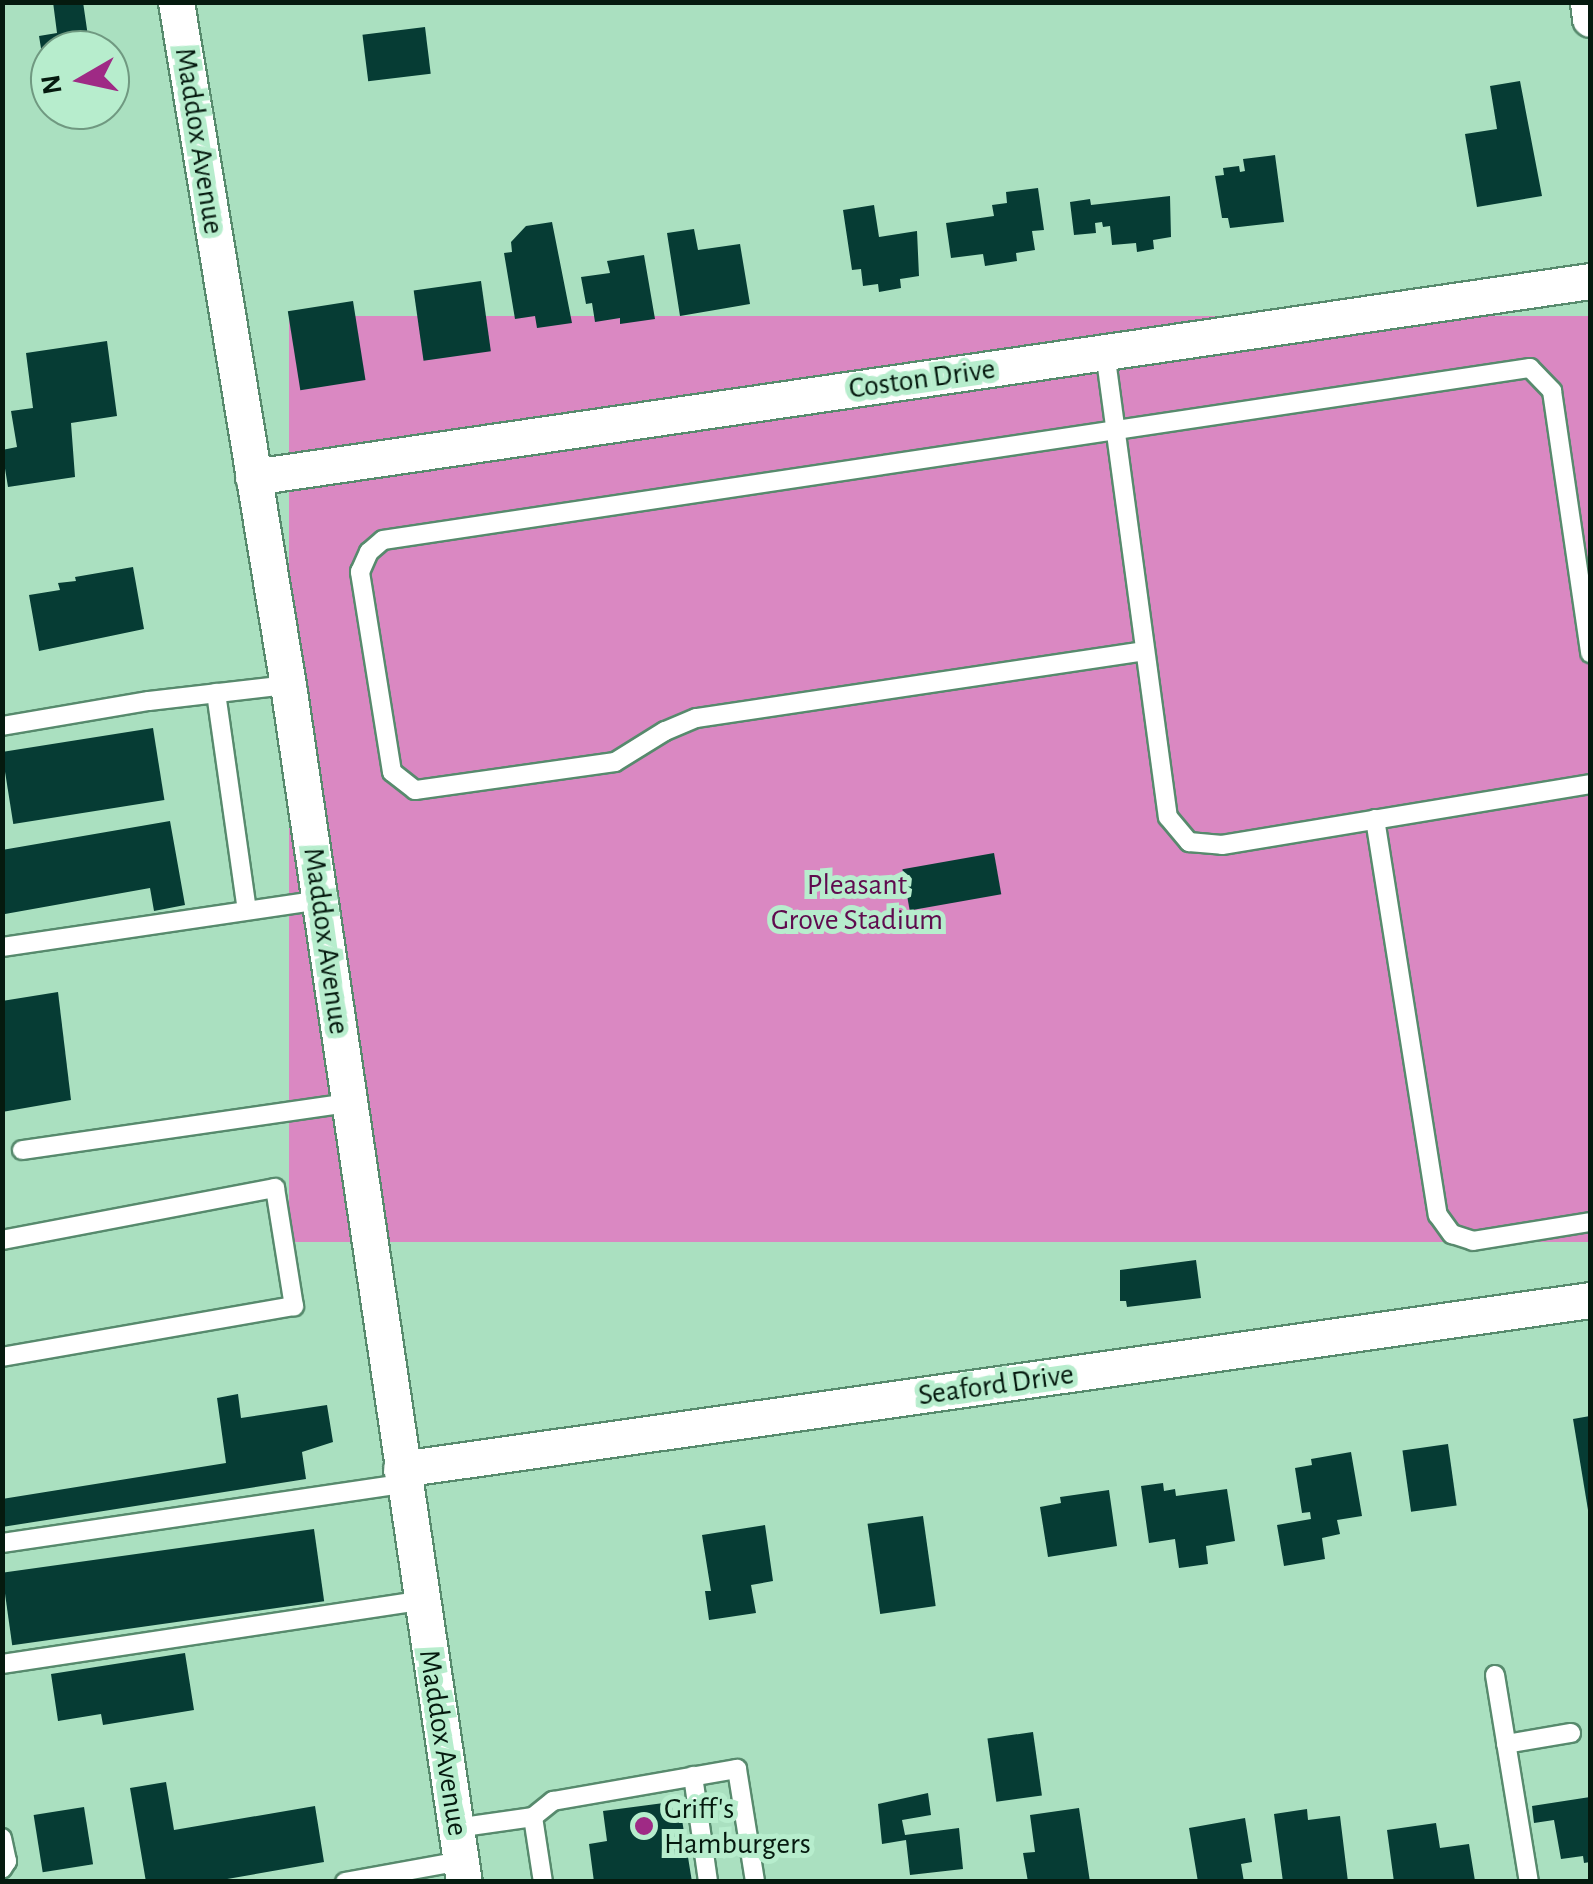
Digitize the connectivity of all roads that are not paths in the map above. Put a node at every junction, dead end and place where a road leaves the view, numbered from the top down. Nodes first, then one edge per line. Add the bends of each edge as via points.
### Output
1 (176, 2) edge
2 (1588, 2) edge
3 (1590, 19) edge
4 (1590, 281) edge
5 (1105, 352) junction
6 (1115, 429) junction
7 (253, 477) junction
8 (1145, 651) junction
9 (1590, 654) edge
10 (288, 685) junction
11 (216, 693) junction
12 (2, 726) edge
13 (1590, 784) edge
14 (1375, 819) junction
15 (320, 900) junction
16 (247, 910) junction
17 (2, 947) edge
18 (349, 1103) junction
19 (22, 1150) dead end
20 (1590, 1222) edge
21 (2, 1240) edge
22 (1590, 1300) edge
23 (2, 1357) edge
24 (402, 1477) junction
25 (2, 1543) edge
26 (421, 1601) junction
27 (2, 1664) edge
28 (1495, 1675) dead end
29 (1571, 1733) dead end
30 (1506, 1744) junction
31 (693, 1776) junction
32 (532, 1816) junction
33 (2, 1838) edge
34 (461, 1857) edge
35 (2, 1869) edge
36 (346, 1882) edge
37 (542, 1882) edge
38 (708, 1882) edge
39 (755, 1882) edge
40 (1528, 1882) edge

1 - 7 street, Maddox Avenue
2 - 3 street
4 - 5 street, Coston Drive
5 - 6 lane
5 - 7 street, Coston Drive
6 - 8 lane
6 - 8 lane via 382,540 360,572 392,772 416,790 615,762 696,718
6 - 9 lane via 1530,368 1552,391
7 - 10 street, Maddox Avenue
8 - 14 lane via 1168,817 1190,842 1222,844
10 - 11 lane
10 - 15 street, Maddox Avenue
11 - 12 lane
11 - 16 lane
13 - 14 lane
14 - 20 lane via 1438,1215 1452,1234 1473,1241
15 - 16 lane
15 - 18 street, Maddox Avenue
16 - 17 lane
18 - 19 lane
18 - 24 street, Maddox Avenue
21 - 23 lane via 275,1188 294,1306
22 - 24 street, Seaford Drive
24 - 25 lane
24 - 26 street, Maddox Avenue
26 - 27 lane
26 - 34 street, Maddox Avenue
28 - 30 lane
29 - 30 lane
30 - 40 lane
31 - 32 lane via 553,1801
31 - 38 lane
31 - 39 lane via 737,1769
32 - 34 lane
32 - 37 lane
33 - 35 lane
34 - 36 lane

